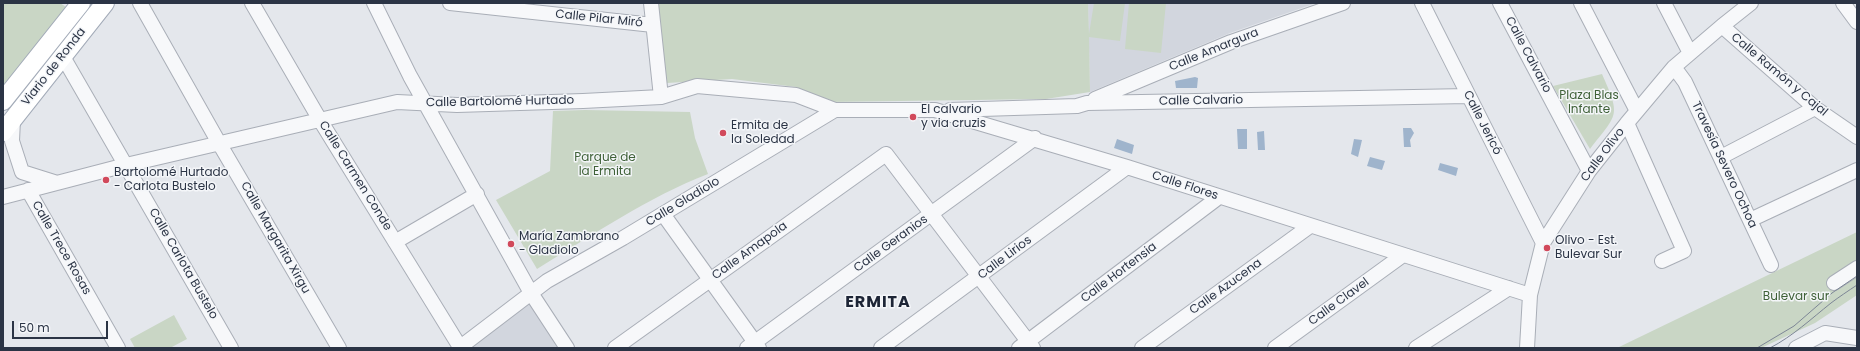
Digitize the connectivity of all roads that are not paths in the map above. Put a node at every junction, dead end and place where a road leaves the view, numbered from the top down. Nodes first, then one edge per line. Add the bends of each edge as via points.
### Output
1 (81, 3) edge
2 (104, 3) edge
3 (140, 3) edge
4 (252, 3) edge
5 (374, 3) edge
6 (450, 3) edge
7 (651, 3) edge
8 (1343, 3) edge
9 (1422, 3) edge
10 (1500, 3) edge
11 (1581, 3) edge
12 (1664, 3) edge
13 (1843, 3) edge
14 (1745, 5) edge
15 (1857, 22) edge
16 (653, 24) junction
17 (1722, 26) junction
18 (1690, 53) junction
19 (62, 55) junction
20 (1674, 67) junction
21 (1468, 96) junction
22 (661, 97) junction
23 (3, 101) edge
24 (1087, 102) junction
25 (426, 104) junction
26 (1815, 108) junction
27 (835, 110) junction
28 (936, 110) junction
29 (1637, 111) junction
30 (320, 120) junction
31 (1627, 123) junction
32 (8, 126) edge
33 (1857, 137) edge
34 (1035, 138) junction
35 (219, 144) junction
36 (1722, 157) junction
37 (126, 165) junction
38 (1127, 167) junction
39 (1857, 170) edge
40 (1589, 171) junction
41 (57, 183) junction
42 (28, 190) junction
43 (477, 194) junction
44 (3, 197) edge
45 (1219, 197) junction
46 (663, 214) junction
47 (932, 214) junction
48 (1750, 220) junction
49 (1310, 226) junction
50 (396, 242) junction
51 (1543, 243) junction
52 (1403, 255) junction
53 (1662, 261) dead end
54 (1771, 265) dead end
55 (1857, 268) edge
56 (980, 277) junction
57 (710, 280) junction
58 (1834, 283) dead end
59 (1509, 288) junction
60 (531, 293) junction
61 (1530, 295) junction
62 (1857, 338) edge
63 (753, 346) edge
64 (1027, 346) edge
65 (460, 347) edge
66 (118, 348) edge
67 (231, 348) edge
68 (339, 348) edge
69 (567, 348) edge
70 (615, 348) edge
71 (881, 348) edge
72 (1142, 348) edge
73 (1276, 348) edge
74 (1416, 348) edge
75 (1527, 348) edge
76 (1796, 348) edge

1 - 23 main road, Viario de Ronda
2 - 19 main road, Viario de Ronda
3 - 35 street, Calle Margarita Xirgu
4 - 30 street, Calle Carmen Conde
5 - 25 street
6 - 16 street, Calle Pilar Miró
7 - 16 street
8 - 24 street, Calle Amargura via 1232,42
9 - 21 street, Calle Jericó
10 - 40 street, Calle Calvario
11 - 29 street
12 - 18 street
13 - 15 street
14 - 17 street, Calle Olivo
16 - 22 street
17 - 18 street, Calle Olivo
17 - 26 street, Calle Ramón y Cajal
18 - 20 street, Calle Olivo
19 - 32 main road, Viario de Ronda
19 - 37 street, Calle Carlota Bustelo
20 - 29 street, Calle Olivo
20 - 36 street, Travesía Severo Ochoa via 1685,82
21 - 24 street, Calle Calvario
21 - 51 street, Calle Jericó
22 - 25 street, Calle Bartolomé Hurtado
22 - 27 street, Calle Bartolomé Hurtado via 697,86 796,95
24 - 28 street, Calle Calvario via 1077,106
25 - 30 street, Calle Bartolomé Hurtado via 397,102
25 - 43 street
26 - 33 street, Calle Ramón y Cajal
26 - 36 street
27 - 28 street, Calle Flores
27 - 46 street, Calle Gladiolo
28 - 34 street, Calle Flores
29 - 31 street, Calle Olivo
30 - 35 street, Calle Bartolomé Hurtado
30 - 50 street, Calle Carmen Conde
31 - 40 street, Calle Olivo
31 - 53 street via 1684,251
32 - 41 street via 22,172
34 - 38 street, Calle Flores
34 - 47 street, Calle Geranios
35 - 37 street, Calle Bartolomé Hurtado
35 - 68 street, Calle Margarita Xirgu
36 - 48 street, Travesía Severo Ochoa
37 - 41 street, Calle Bartolomé Hurtado
37 - 67 street, Calle Carlota Bustelo
38 - 45 street, Calle Flores
38 - 56 street, Calle Lirios
39 - 48 street
40 - 51 street, Calle Olivo
41 - 42 street, Calle Bartolomé Hurtado
42 - 44 street, Calle Bartolomé Hurtado
42 - 66 street, Calle Trece Rosas
43 - 50 street
43 - 60 street
45 - 49 street, Calle Flores
45 - 64 street, Calle Hortensia
46 - 57 street
46 - 60 street, Calle Gladiolo via 563,271
47 - 56 street
47 - 57 street, Calle Amapola via 886,154
47 - 63 street, Calle Geranios
48 - 54 street, Travesía Severo Ochoa
49 - 52 street, Calle Flores
49 - 72 street, Calle Azucena
50 - 65 street, Calle Carmen Conde
51 - 61 street, Calle Olivo
52 - 59 street, Calle Flores
52 - 73 street, Calle Clavel
55 - 58 street
56 - 64 street
56 - 71 street, Calle Lirios
57 - 63 street
57 - 70 street, Calle Amapola
59 - 61 street, Calle Flores
59 - 74 street
60 - 65 street, Calle Gladiolo
60 - 69 street
61 - 75 street, Calle Olivo
62 - 76 street via 1826,333

